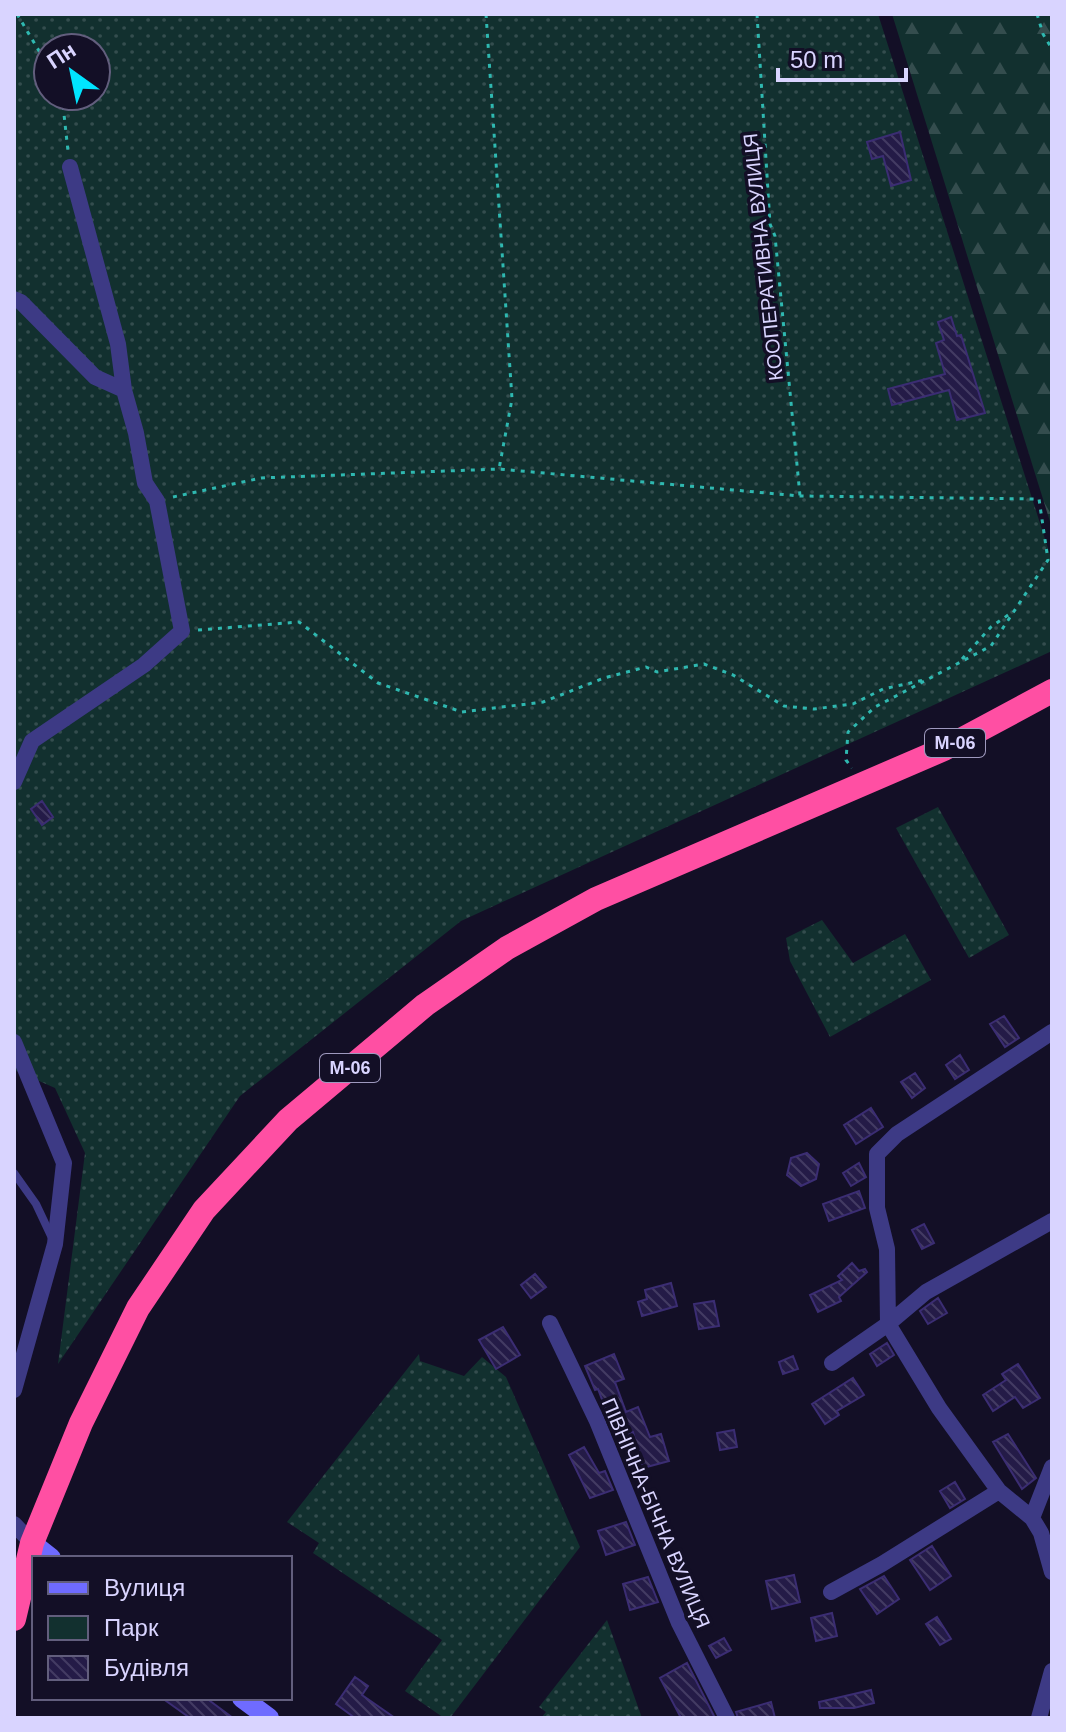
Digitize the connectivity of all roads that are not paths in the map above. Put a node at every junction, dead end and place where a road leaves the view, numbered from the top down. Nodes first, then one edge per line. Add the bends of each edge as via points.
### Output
1 (70, 167) road end
2 (14, 299) edge
3 (124, 390) junction
4 (1052, 691) edge
5 (14, 782) edge
6 (1052, 1032) edge
7 (14, 1042) edge
8 (14, 1173) edge
9 (1052, 1221) edge
10 (55, 1244) junction
11 (550, 1323) dead end
12 (888, 1324) junction
13 (832, 1363) dead end
14 (14, 1390) edge
15 (1052, 1467) edge
16 (999, 1491) junction
17 (1032, 1518) junction
18 (14, 1524) edge
19 (42, 1551) edge
20 (1052, 1572) edge
21 (32, 1575) edge
22 (831, 1592) dead end
23 (14, 1619) edge
24 (1052, 1671) edge
25 (245, 1700) edge
26 (269, 1718) edge
27 (727, 1718) edge
28 (1039, 1718) edge

1 - 3 street via 118,344
2 - 3 street via 95,377
3 - 5 street via 145,483 157,501 182,631 144,665 32,741
4 - 19 highway, М-06 via 944,749 596,899 507,948 425,1005 288,1120 204,1210 138,1308 81,1423
6 - 12 street via 897,1134 877,1154
7 - 10 street via 64,1163
8 - 10 lane
9 - 12 street via 926,1292
10 - 14 street
11 - 27 street, ПІВНІЧНА-БІЧНА ВУЛИЦЯ via 597,1421 679,1623
12 - 13 street
12 - 16 street via 939,1408
15 - 17 street
16 - 17 street
16 - 22 street
17 - 20 street
18 - 19 street
21 - 23 highway, М-06
24 - 28 street
25 - 26 street

